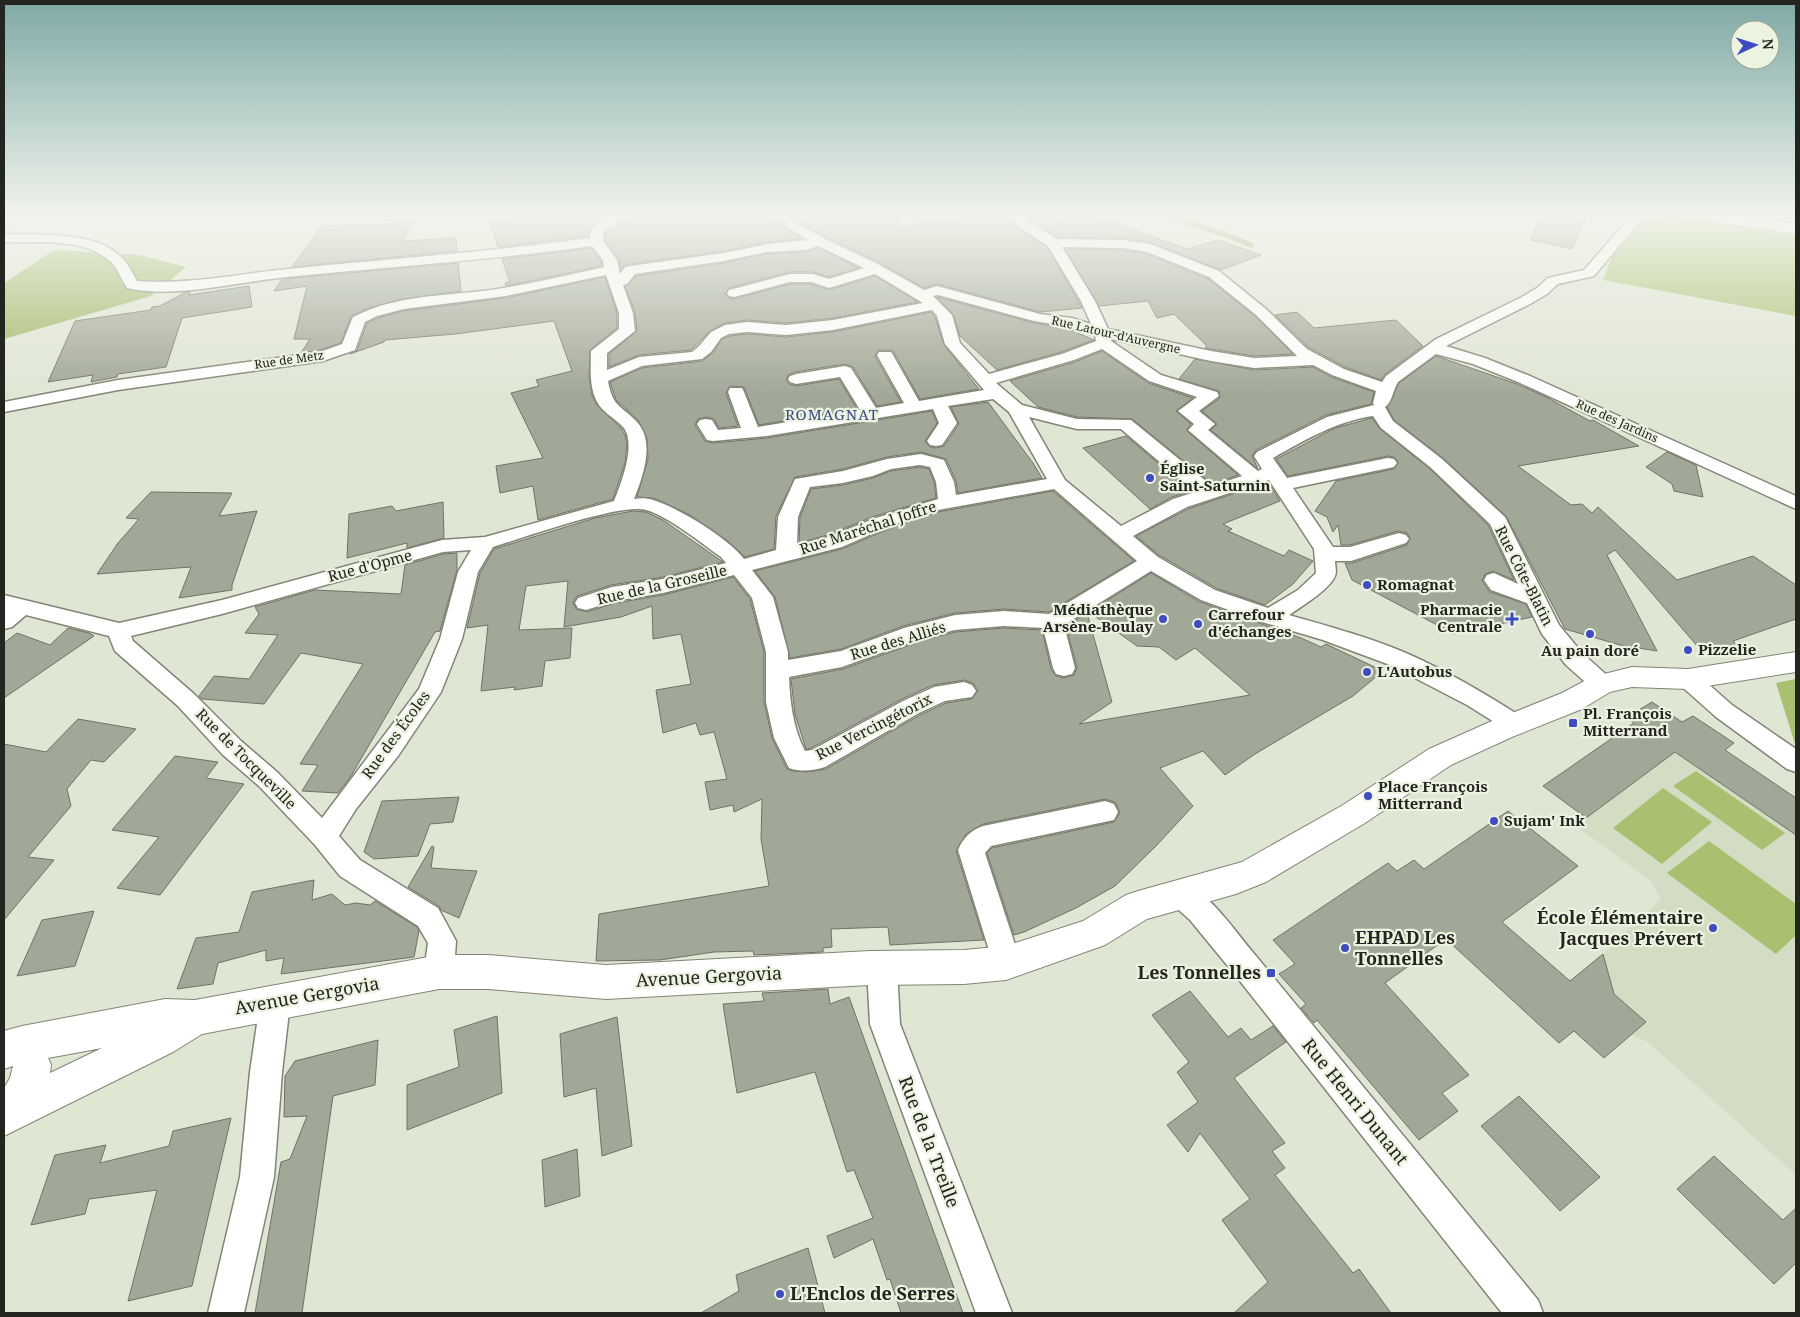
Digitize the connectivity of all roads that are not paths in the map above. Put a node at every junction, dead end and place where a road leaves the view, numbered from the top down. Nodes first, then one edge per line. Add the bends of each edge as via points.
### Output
1 (124, 273) edge
2 (284, 273) edge
3 (612, 273) edge
4 (627, 273) edge
5 (861, 273) edge
6 (883, 273) edge
7 (1071, 273) edge
8 (1213, 273) edge
9 (1590, 273) edge
10 (613, 277) junction
11 (734, 293) dead end
12 (929, 300) junction
13 (1103, 338) junction
14 (1434, 348) junction
15 (885, 355) dead end
16 (1314, 360) junction
17 (599, 379) junction
18 (796, 379) dead end
19 (991, 387) junction
20 (1385, 389) junction
21 (736, 392) dead end
22 (938, 402) junction
23 (913, 406) junction
24 (4, 407) edge
25 (1016, 409) junction
26 (1378, 410) junction
27 (870, 412) junction
28 (706, 424) dead end
29 (759, 431) junction
30 (936, 441) dead end
31 (1388, 463) dead end
32 (1270, 478) junction
33 (1058, 483) junction
34 (1210, 494) junction
35 (948, 503) junction
36 (1796, 503) edge
37 (622, 505) junction
38 (1119, 535) junction
39 (1399, 539) dead end
40 (486, 543) junction
41 (1324, 551) junction
42 (786, 555) junction
43 (1151, 562) junction
44 (738, 567) junction
45 (1494, 580) dead end
46 (1534, 598) junction
47 (586, 603) dead end
48 (10, 610) edge
49 (1270, 617) junction
50 (1052, 622) junction
51 (119, 631) junction
52 (1796, 662) edge
53 (1064, 668) dead end
54 (778, 670) junction
55 (1688, 679) junction
56 (1602, 684) junction
57 (964, 691) dead end
58 (1514, 724) junction
59 (1796, 762) edge
60 (1105, 812) dead end
61 (324, 837) junction
62 (1197, 890) junction
63 (1006, 963) junction
64 (882, 968) junction
65 (439, 972) junction
66 (275, 1003) junction
67 (195, 1018) junction
68 (13, 1047) edge
69 (7, 1115) edge
70 (226, 1313) edge
71 (994, 1313) edge
72 (1526, 1313) edge

1 - 2 street via 132,285 150,287
3 - 10 street
4 - 10 street via 622,281
5 - 11 street via 829,284 813,278 790,278
6 - 12 street
7 - 13 street via 1088,302
8 - 16 street
9 - 14 street via 1553,281 1525,301
10 - 17 street via 626,312 627,332 599,351
10 - 24 street, Rue de Metz via 376,311 358,320 349,346 323,356 118,385
12 - 13 street, Rue Latour-d'Auvergne via 937,290 1039,318 1072,323
12 - 17 street, Rue Latour-d'Auvergne via 833,325 786,330 747,326 725,330 696,356 639,362
12 - 19 street via 944,315 952,344
13 - 16 street, Rue Latour-d'Auvergne via 1248,362
13 - 19 street via 1068,357
13 - 32 street via 1155,378 1211,396 1187,411 1206,424 1198,430
14 - 20 street via 1392,379
14 - 36 street, Rue des Jardins via 1524,379
15 - 23 street
16 - 20 street
17 - 37 street via 608,406 634,429 637,446 632,479
18 - 27 street via 844,371
19 - 22 street
19 - 25 street
20 - 26 street
21 - 29 street
22 - 23 street
22 - 30 street via 948,423
23 - 27 street
25 - 33 street
25 - 34 street via 1078,424 1125,424
26 - 32 street via 1360,412 1313,429 1263,456
26 - 46 street, Rue Côte-Blatin via 1387,424 1436,463 1498,521
27 - 29 street
28 - 29 street via 712,436
31 - 32 street
32 - 34 street
32 - 41 street
33 - 35 street, Rue Maréchal Joffre
33 - 38 street
34 - 38 street via 1180,503
35 - 42 street, Rue Maréchal Joffre via 883,522 835,542
35 - 42 street via 938,464 921,459 802,483 788,517
37 - 40 street, Rue d'Opme
37 - 44 street, Rue Vercingétorix via 648,504 675,517 728,552
38 - 43 street
39 - 41 street via 1350,554
40 - 51 street, Rue d'Opme via 442,546 222,607
40 - 61 street, Rue des Écoles via 468,572 451,639 429,692
41 - 49 street via 1326,575 1305,595
42 - 44 street, Rue Maréchal Joffre
43 - 49 street via 1208,596
43 - 50 street
44 - 47 street, Rue de la Groseille via 663,586 612,594
44 - 54 street, Rue Vercingétorix via 762,597 777,652
45 - 46 street via 1498,585
46 - 56 street, Rue Côte-Blatin via 1550,629 1574,659
48 - 51 street
49 - 58 street via 1330,634 1398,659 1475,699
50 - 53 street
50 - 54 street, Rue des Alliés via 1026,618 972,621 924,630 831,662
51 - 61 street, Rue de Tocqueville via 123,645 186,700
52 - 55 main road
54 - 57 street, Rue Vercingétorix via 778,702 786,738 798,760 816,760 910,707 942,693
55 - 56 main road via 1632,677
55 - 59 street via 1724,711
56 - 58 main road via 1572,701
58 - 62 main road via 1440,757 1354,814 1254,872
60 - 63 street via 983,837 971,850
61 - 65 street, Rue de Tocqueville via 350,868 428,917 442,940
62 - 63 main road, Avenue Gergovia via 1138,906 1093,934
62 - 72 street, Rue Henri Dunant via 1200,910
63 - 64 main road, Avenue Gergovia
64 - 65 main road, Avenue Gergovia via 606,982 488,972
64 - 71 street, Rue de la Treille via 885,1024
65 - 66 main road, Avenue Gergovia
66 - 67 main road, Avenue Gergovia
66 - 70 street via 257,1178
67 - 68 main road, Avenue Gergovia via 165,1017
67 - 69 main road, Avenue Gergovia via 160,1039
68 - 69 main road via 32,1065 28,1086

